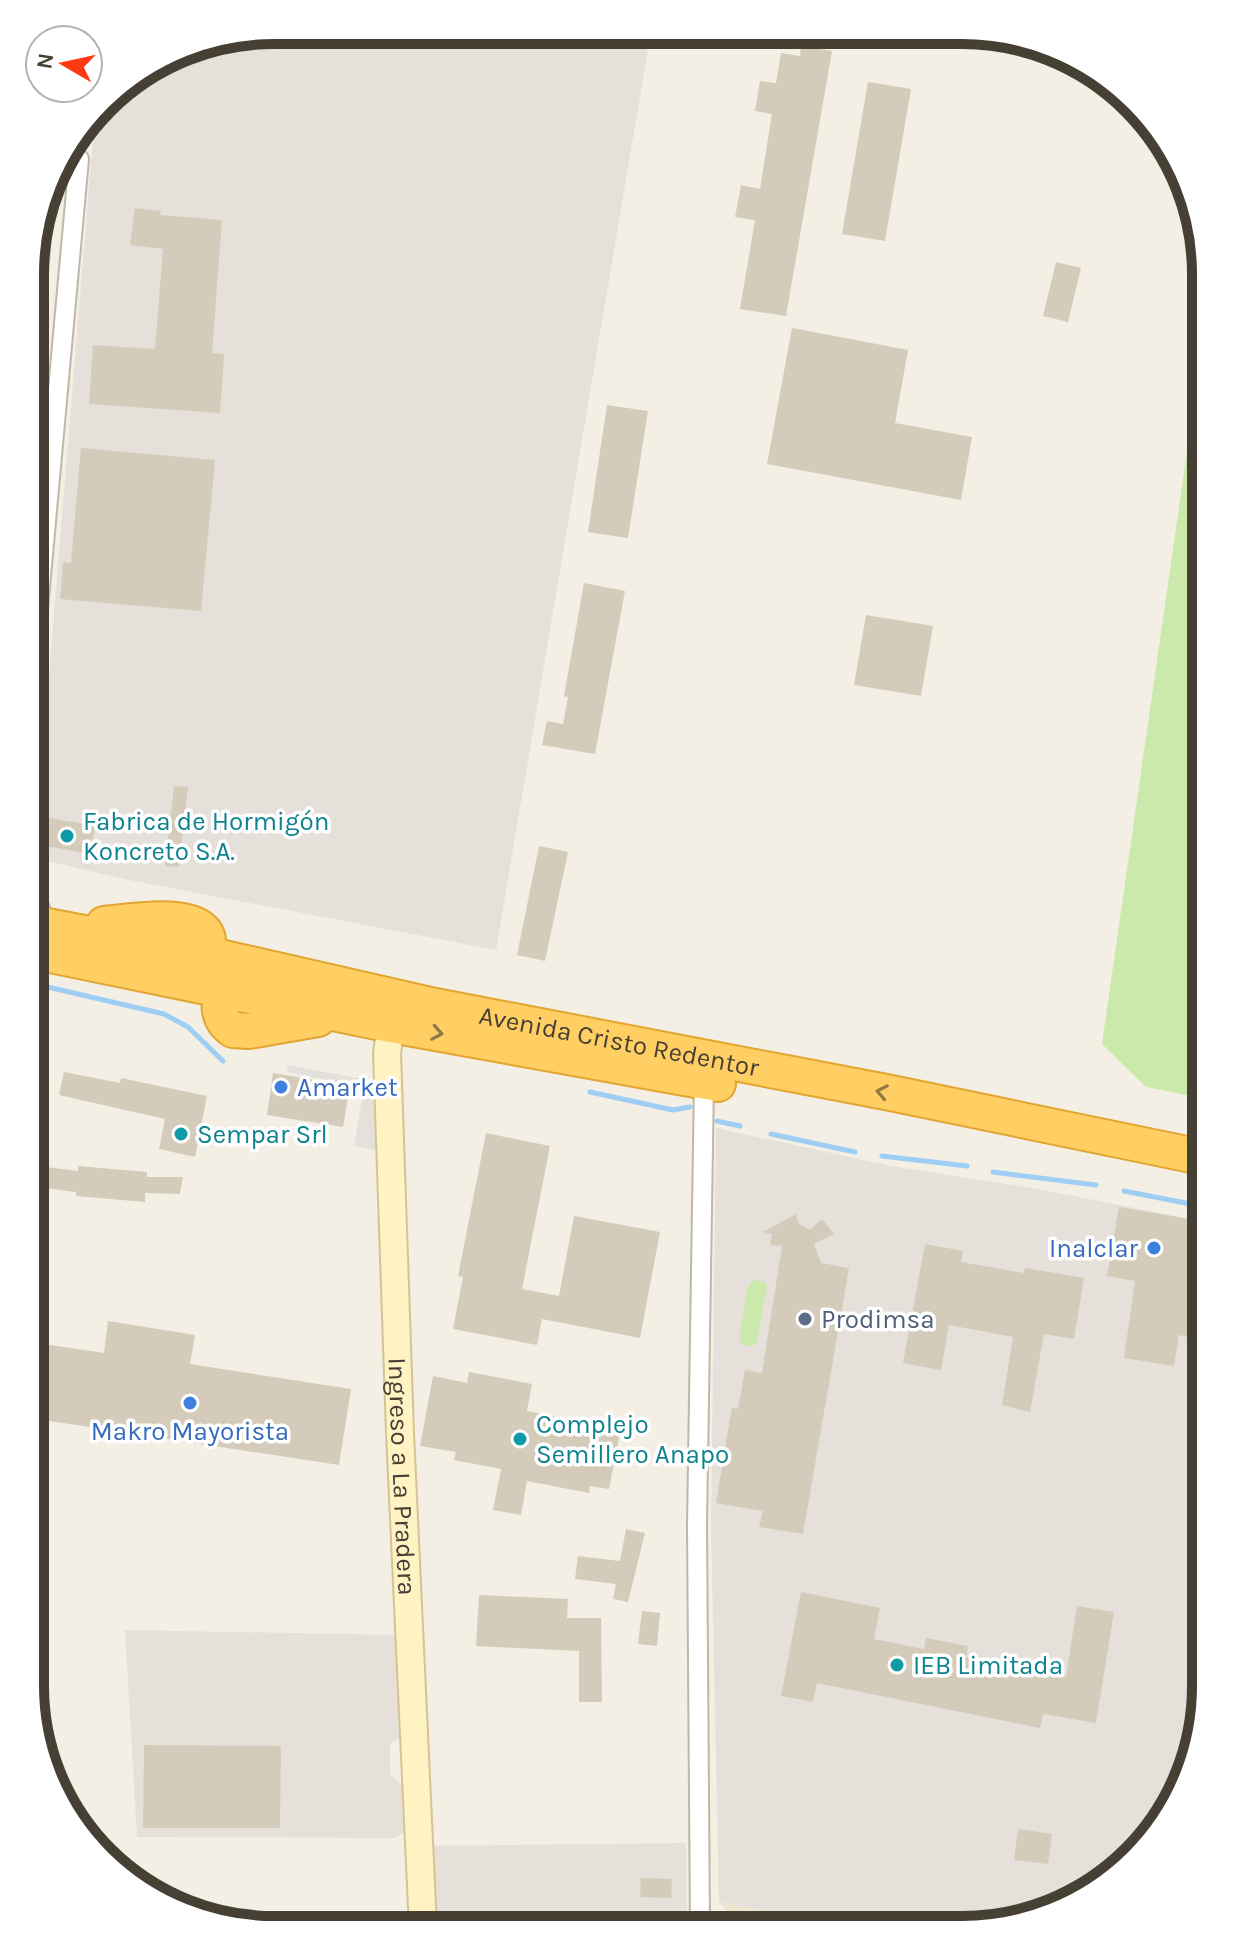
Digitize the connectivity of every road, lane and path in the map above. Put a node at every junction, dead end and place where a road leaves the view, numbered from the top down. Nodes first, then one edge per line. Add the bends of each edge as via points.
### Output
1 (77, 156) edge
2 (44, 543) edge
3 (44, 932) edge
4 (206, 956) junction
5 (221, 990) junction
6 (435, 1006) junction
7 (391, 1025) junction
8 (704, 1082) junction
9 (1192, 1155) edge
10 (1192, 1177) edge
11 (422, 1916) edge
12 (700, 1916) edge

1 - 2 street
3 - 4 highway via 96,955 191,972
3 - 4 highway via 180,919 204,930
3 - 5 highway
4 - 6 highway, Avenida Cristo Redentor
5 - 6 highway via 233,982 252,981 385,1005
5 - 7 highway, Avenida Cristo Redentor via 221,1018 233,1030 351,1017
9 -> 6 highway, Avenida Cristo Redentor
7 -> 8 highway, Avenida Cristo Redentor
7 - 11 street, Ingreso a La Pradera via 387,1053 399,1409
8 - 10 highway, Avenida Cristo Redentor
8 - 12 street via 697,1525

